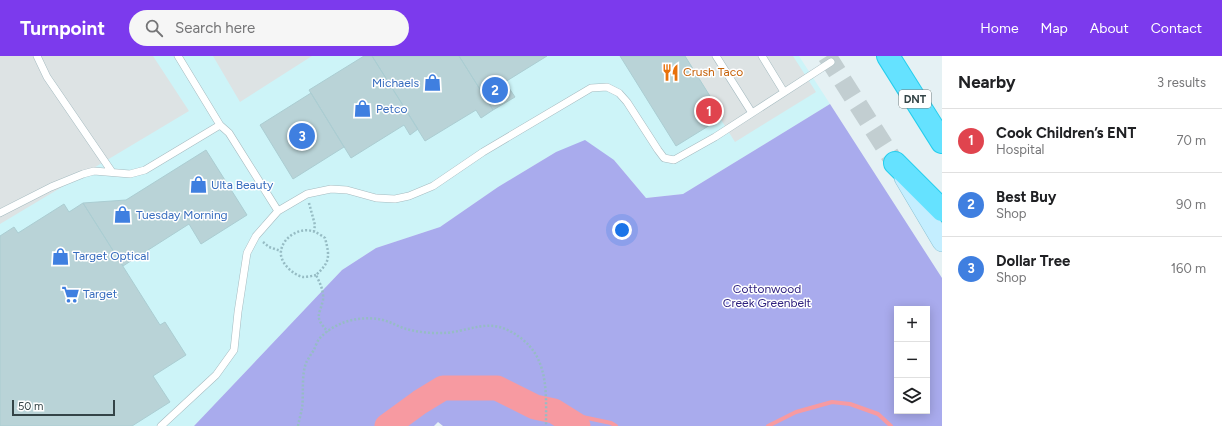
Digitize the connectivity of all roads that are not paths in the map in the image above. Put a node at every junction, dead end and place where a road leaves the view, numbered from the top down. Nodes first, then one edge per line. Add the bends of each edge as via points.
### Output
1 (37, 56) edge
2 (178, 56) edge
3 (716, 56) edge
4 (762, 56) edge
5 (888, 56) edge
6 (831, 62) dead end
7 (784, 92) junction
8 (752, 113) junction
9 (220, 125) junction
10 (942, 142) edge
11 (894, 163) joint
12 (112, 172) junction
13 (942, 210) edge
14 (278, 211) junction
15 (0, 213) edge
16 (942, 242) edge
17 (161, 426) edge

1 - 12 lane via 47,77
2 - 9 lane
3 - 8 lane
4 - 7 lane
5 - 10 highway, DNT
6 - 7 lane
7 - 8 lane
8 - 14 lane via 674,160 664,158 619,93 607,88 591,88 483,152 433,186 408,196 395,200 331,189 307,194
9 - 12 lane via 145,170 130,174
9 - 14 lane via 229,133
11 - 13 highway
11 - 16 main road
12 - 15 lane via 94,171 83,174
14 - 17 lane via 256,236 247,253 234,350 216,375

